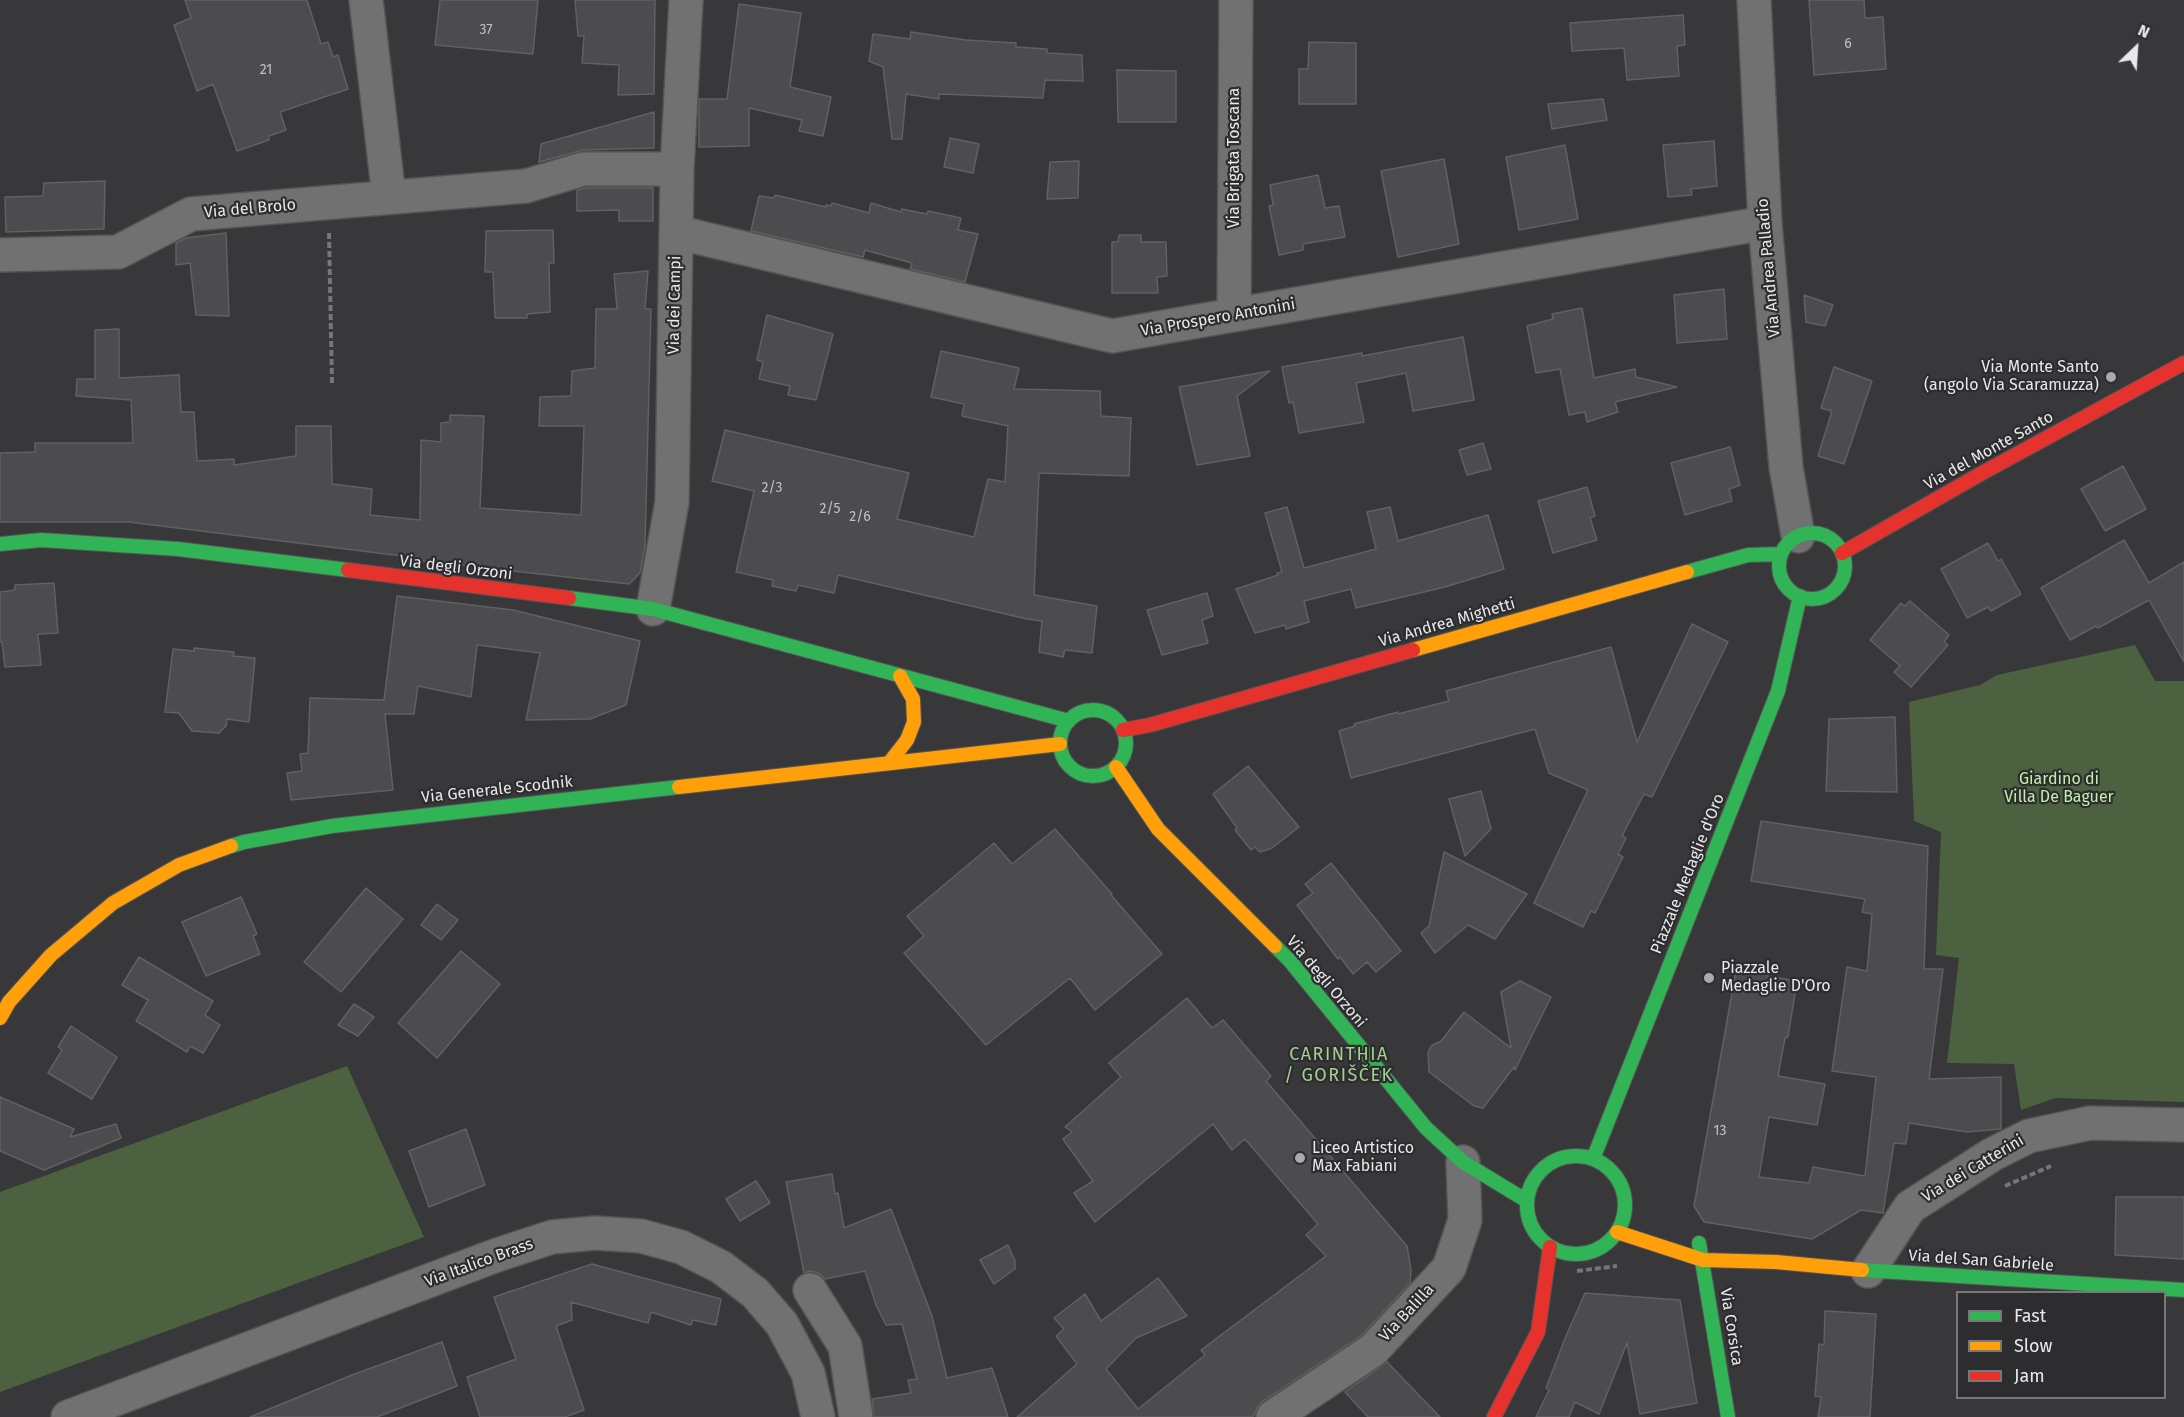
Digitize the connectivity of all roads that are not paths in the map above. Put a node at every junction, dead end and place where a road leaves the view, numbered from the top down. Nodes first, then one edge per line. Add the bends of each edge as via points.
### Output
1 (366, 0) edge
2 (686, 0) edge
3 (1236, 0) edge
4 (1754, 0) edge
5 (677, 169) junction
6 (389, 197) junction
7 (1765, 223) junction
8 (676, 232) junction
9 (0, 255) edge
10 (1234, 315) junction
11 (2184, 363) edge
12 (0, 543) edge
13 (1789, 545) junction
14 (1842, 553) junction
15 (1800, 596) junction
16 (653, 609) junction
17 (900, 676) junction
18 (1069, 721) junction
19 (1123, 730) junction
20 (1060, 744) junction
21 (889, 763) junction
22 (1116, 767) junction
23 (0, 1018) edge
24 (2184, 1125) edge
25 (1593, 1159) junction
26 (1463, 1162) junction
27 (1527, 1201) junction
28 (1617, 1232) junction
29 (1694, 1241) joint
30 (1550, 1247) junction
31 (1703, 1260) junction
32 (1776, 1262) junction
33 (1868, 1271) junction
34 (810, 1290) dead end
35 (2184, 1290) edge
36 (68, 1417) edge
37 (818, 1417) edge
38 (856, 1417) edge
39 (1273, 1417) edge
40 (1494, 1417) edge
41 (1728, 1417) edge

1 - 6 street
2 - 5 street, Via dei Campi
3 - 10 street, Via Brigata Toscana
4 - 7 street, Via Andrea Palladio
5 - 6 street, Via del Brolo via 583,169 526,186
5 - 8 street, Via dei Campi
6 - 9 street, Via del Brolo via 192,214 118,252
7 - 10 street, Via Prospero Antonini
7 - 13 street, Via Andrea Palladio
8 - 10 street, Via Prospero Antonini via 1112,336
8 - 16 street, Via dei Campi via 672,502
11 - 14 main road, Via del Monte Santo
12 - 16 main road, Via degli Orzoni via 42,540 178,549
13 - 14 main road via 1810,532 1834,542
13 - 15 main road via 1779,567 1788,590
13 - 19 main road, Via Andrea Mighetti
14 - 15 main road via 1843,577 1835,589 1826,596
15 - 25 main road, Piazzale Medaglie d'Oro via 1778,691
16 - 17 main road, Via degli Orzoni
17 - 18 main road, Via degli Orzoni
17 - 21 main road via 913,699 914,722 908,740
18 - 19 main road via 1079,713 1104,712
18 - 20 main road
19 - 22 main road via 1124,755
20 - 21 main road, Via Generale Scodnik
20 - 22 main road via 1070,768 1082,774 1094,776
21 - 23 main road, Via Generale Scodnik via 332,826 244,842 179,865 113,903 51,955 9,1002
22 - 26 main road, Via degli Orzoni via 1158,829 1290,961 1426,1128
24 - 33 street, Via dei Catterini via 2090,1123 2029,1136 1910,1207
25 - 27 main road via 1567,1157 1549,1164 1535,1177
25 - 28 main road via 1615,1176 1622,1189 1629,1220
26 - 27 main road, Via degli Orzoni
26 - 39 street, Via Balilla via 1465,1220 1449,1268 1373,1350
27 - 30 main road via 1531,1227
28 - 30 main road via 1594,1251 1564,1253
28 - 31 main road, Via del San Gabriele
29 - 31 main road, Via Corsica
29 - 32 main road, Via del San Gabriele
30 - 40 main road via 1538,1332
31 - 32 main road, Via del San Gabriele
31 - 41 main road, Via Corsica
32 - 33 main road, Via del San Gabriele
33 - 35 main road, Via del San Gabriele
34 - 38 street via 845,1346
36 - 37 street, Via Italico Brass via 497,1255 552,1237 595,1233 641,1236 681,1247 720,1267 755,1293 783,1324 808,1373

